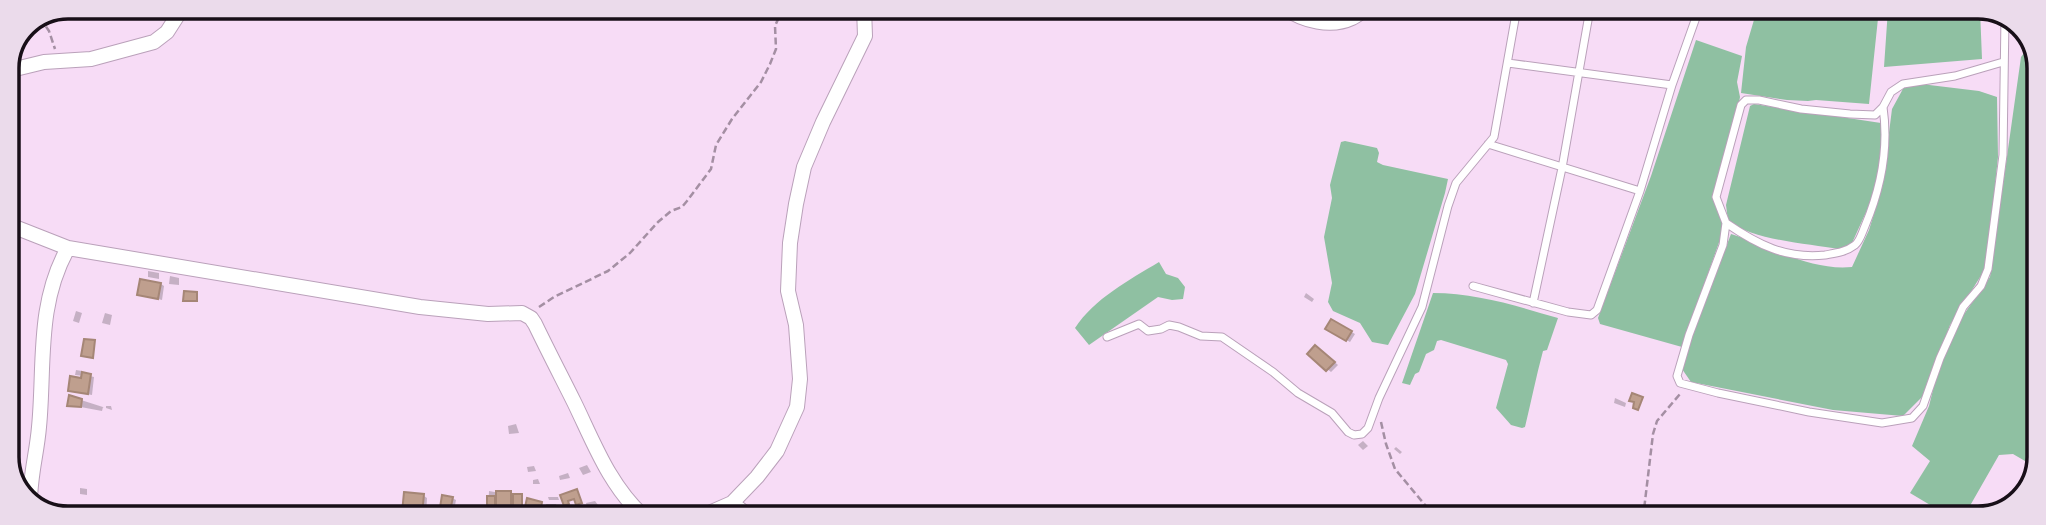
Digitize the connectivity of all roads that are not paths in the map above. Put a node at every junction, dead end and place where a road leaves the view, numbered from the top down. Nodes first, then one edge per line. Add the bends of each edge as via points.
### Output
1 (175, 19) edge
2 (864, 19) edge
3 (1307, 19) edge
4 (1350, 19) edge
5 (1515, 19) edge
6 (1588, 19) edge
7 (1695, 19) edge
8 (2004, 28) edge
9 (2003, 62) junction
10 (1508, 63) junction
11 (19, 68) edge
12 (1578, 72) junction
13 (1672, 85) junction
14 (1883, 107) junction
15 (1488, 144) junction
16 (1562, 168) junction
17 (1640, 191) junction
18 (1726, 223) junction
19 (19, 229) edge
20 (68, 248) junction
21 (1473, 286) dead end
22 (1534, 303) junction
23 (1107, 337) dead end
24 (30, 488) edge
25 (732, 503) junction
26 (632, 506) edge
27 (725, 506) edge
28 (736, 506) edge

1 - 11 street via 154,42 91,58
2 - 25 street via 865,36 804,167 796,204 788,291 796,325 797,407 777,451
3 - 4 street via 1326,23
5 - 10 lane
6 - 12 lane
7 - 13 lane
8 - 9 lane
9 - 14 lane via 1903,85 1891,92
9 - 18 lane via 2003,155 1988,269 1964,307 1923,407 1912,418 1882,423 1809,412 1681,383 1677,376 1723,245
10 - 12 lane
10 - 15 lane via 1494,137
12 - 13 lane
12 - 16 lane
13 - 17 lane
14 - 18 lane via 1875,114 1850,114 1746,100 1716,197
14 - 18 lane via 1886,129 1881,176 1857,243 1840,253 1792,255 1750,240
15 - 16 lane
15 - 23 lane via 1455,183 1422,307 1362,434 1348,432 1332,413 1222,337 1201,336 1169,325 1148,331 1139,324
16 - 17 lane
16 - 22 lane
17 - 22 lane via 1597,310 1591,315
19 - 20 street
20 - 24 street via 60,261 42,339 39,428
20 - 26 street via 420,307 523,313 536,324 595,450
21 - 22 lane
25 - 27 street
25 - 28 street

